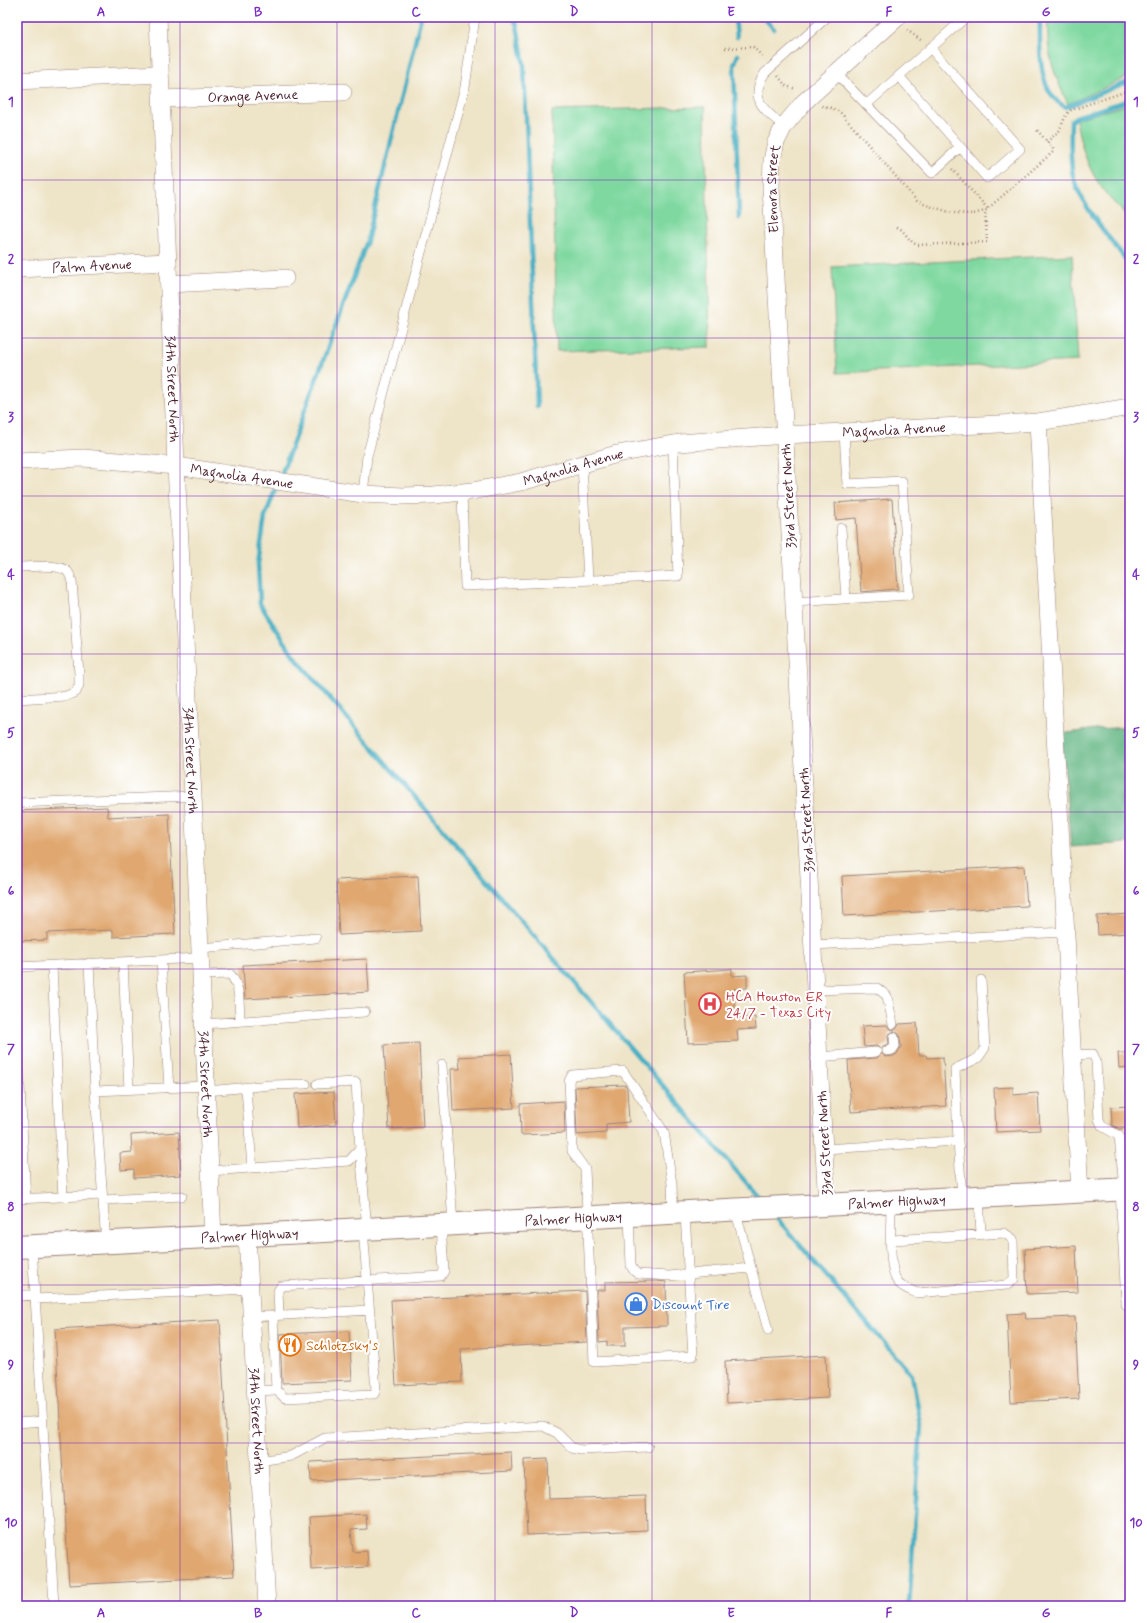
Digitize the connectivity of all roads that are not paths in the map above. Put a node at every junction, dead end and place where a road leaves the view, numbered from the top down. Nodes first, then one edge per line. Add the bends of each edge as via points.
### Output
1 (158, 17) edge
2 (475, 17) edge
3 (827, 17) edge
4 (966, 17) edge
5 (896, 18) edge
6 (930, 48) junction
7 (836, 73) junction
8 (160, 74) junction
9 (899, 76) junction
10 (17, 81) edge
11 (343, 92) dead end
12 (162, 99) junction
13 (866, 104) junction
14 (784, 126) junction
15 (960, 147) junction
16 (168, 262) junction
17 (17, 269) edge
18 (285, 278) dead end
19 (169, 284) junction
20 (1130, 407) edge
21 (1038, 422) junction
22 (844, 432) junction
23 (785, 435) junction
24 (674, 444) junction
25 (17, 461) edge
26 (582, 464) junction
27 (176, 466) junction
28 (462, 492) junction
29 (363, 494) junction
30 (841, 528) dead end
31 (17, 567) edge
32 (588, 580) junction
33 (846, 599) junction
34 (794, 602) junction
35 (17, 699) edge
36 (193, 796) junction
37 (17, 803) edge
38 (1066, 932) junction
39 (316, 938) dead end
40 (813, 945) junction
41 (200, 953) junction
42 (162, 960) junction
43 (123, 962) junction
44 (89, 963) junction
45 (52, 966) junction
46 (17, 967) edge
47 (201, 976) junction
48 (981, 980) dead end
49 (815, 990) junction
50 (365, 1012) dead end
51 (240, 1022) junction
52 (204, 1024) junction
53 (893, 1024) dead end
54 (17, 1032) edge
55 (894, 1037) dead end
56 (887, 1051) dead end
57 (876, 1052) dead end
58 (1072, 1055) junction
59 (819, 1057) junction
60 (442, 1065) dead end
61 (306, 1084) dead end
62 (317, 1084) dead end
63 (169, 1088) junction
64 (206, 1088) junction
65 (246, 1088) junction
66 (129, 1090) junction
67 (95, 1092) junction
68 (958, 1141) junction
69 (360, 1149) junction
70 (824, 1149) junction
71 (252, 1168) junction
72 (210, 1171) junction
73 (1127, 1189) edge
74 (1080, 1192) junction
75 (182, 1196) dead end
76 (63, 1197) junction
77 (103, 1198) junction
78 (971, 1198) junction
79 (22, 1199) edge
80 (891, 1202) junction
81 (827, 1205) junction
82 (739, 1209) junction
83 (679, 1212) junction
84 (629, 1215) junction
85 (587, 1217) junction
86 (447, 1224) junction
87 (365, 1229) junction
88 (981, 1234) junction
89 (247, 1236) junction
90 (213, 1237) junction
91 (892, 1240) junction
92 (106, 1243) junction
93 (24, 1247) edge
94 (750, 1268) junction
95 (688, 1275) junction
96 (367, 1281) junction
97 (250, 1289) junction
98 (17, 1296) edge
99 (35, 1297) junction
100 (1130, 1303) edge
101 (370, 1310) junction
102 (276, 1316) junction
103 (251, 1317) junction
104 (768, 1330) dead end
105 (276, 1390) junction
106 (255, 1391) junction
107 (43, 1421) junction
108 (17, 1423) edge
109 (648, 1448) dead end
110 (259, 1461) junction
111 (39, 1606) edge
112 (54, 1606) edge
113 (267, 1606) edge

1 - 8 street
2 - 29 lane via 465,87 366,456
3 - 14 lane via 765,73 759,82 760,102 766,113
4 - 6 lane
5 - 7 street, Elenora Street
6 - 9 lane
6 - 15 lane via 1020,149 987,178
7 - 13 lane
7 - 14 street, Elenora Street via 804,102
8 - 10 street
8 - 12 street
9 - 13 lane
9 - 15 lane
11 - 12 street, Orange Avenue
12 - 16 street
13 - 15 lane via 932,173
14 - 23 street, Elenora Street via 776,142 771,187
16 - 17 street, Palm Avenue
16 - 19 street, 34th Street North
18 - 19 street
19 - 27 street, 34th Street North
20 - 21 street, Magnolia Avenue
21 - 22 street, Magnolia Avenue
21 - 38 street
22 - 23 street, Magnolia Avenue
22 - 33 lane via 847,484 902,481 909,595
23 - 24 street, Magnolia Avenue
23 - 34 street, 33rd Street North
24 - 26 street, Magnolia Avenue via 617,454
24 - 32 lane via 678,576
25 - 27 street, Magnolia Avenue via 83,458
26 - 28 street, Magnolia Avenue via 520,482
26 - 32 lane
27 - 29 street, Magnolia Avenue
27 - 36 street, 34th Street North
28 - 29 street, Magnolia Avenue via 403,496
28 - 32 lane via 465,586
30 - 33 lane
31 - 35 lane via 48,566 68,572 72,581 79,685 76,692 66,696
33 - 34 lane
34 - 40 street, 33rd Street North
36 - 37 lane
36 - 41 street, 34th Street North
38 - 40 lane
38 - 58 street
39 - 41 lane
40 - 49 street, 33rd Street North
41 - 42 lane
41 - 47 street, 34th Street North
42 - 43 lane
42 - 63 lane
43 - 44 lane
43 - 66 lane
44 - 45 lane
44 - 67 lane
45 - 46 lane
45 - 76 lane
47 - 51 lane via 230,974 237,990
47 - 52 street, 34th Street North
48 - 68 lane via 985,1048 978,1058 955,1069
49 - 53 lane via 877,988 887,996
49 - 59 street, 33rd Street North
50 - 51 lane
51 - 52 lane
52 - 64 street, 34th Street North
54 - 79 lane
55 - 56 lane via 895,1046
57 - 59 lane
58 - 73 lane via 1093,1054 1096,1061 1099,1120 1102,1126 1119,1136
58 - 74 street
59 - 70 street, 33rd Street North
60 - 86 lane
61 - 65 lane
62 - 69 lane via 356,1082
63 - 64 lane
63 - 66 lane
64 - 65 lane
64 - 72 street, 34th Street North
65 - 71 lane
66 - 67 lane
67 - 77 lane
68 - 70 lane
68 - 78 lane
69 - 71 lane via 349,1161
69 - 87 lane
70 - 81 street, 33rd Street North
71 - 72 lane
72 - 90 street, 34th Street North
73 - 74 main road, Palmer Highway
73 - 100 street
74 - 78 main road, Palmer Highway
75 - 77 lane
76 - 77 lane
76 - 79 lane
77 - 92 lane
78 - 80 main road, Palmer Highway
78 - 88 lane
80 - 81 main road, Palmer Highway
80 - 91 lane
81 - 82 main road, Palmer Highway
82 - 83 main road, Palmer Highway
82 - 94 lane
83 - 84 main road, Palmer Highway
83 - 85 lane via 664,1132 623,1071 572,1075 569,1081 572,1151 585,1169
83 - 95 lane
84 - 85 main road, Palmer Highway
84 - 95 lane via 630,1256 634,1271 638,1274
85 - 86 main road, Palmer Highway
85 - 95 lane via 594,1362 693,1356
86 - 87 main road, Palmer Highway
86 - 96 lane via 443,1275
87 - 89 main road, Palmer Highway
87 - 96 lane
88 - 91 lane
88 - 91 lane via 1004,1233 1013,1239 1014,1279 1007,1285 917,1293 896,1280 892,1267
89 - 90 main road, Palmer Highway
89 - 97 street, 34th Street North
90 - 92 main road, Palmer Highway
92 - 93 main road, Palmer Highway
93 - 99 lane
94 - 95 lane
94 - 104 lane
96 - 101 lane
96 - 102 lane via 281,1286 278,1291
97 - 99 lane
97 - 103 street, 34th Street North
98 - 99 lane
99 - 107 lane
101 - 102 lane
101 - 105 lane via 376,1390 374,1394 285,1398
102 - 103 lane
102 - 105 lane
103 - 106 street, 34th Street North
105 - 106 lane
106 - 110 street, 34th Street North
107 - 108 lane
107 - 112 lane
109 - 110 lane via 572,1448 557,1432 543,1426 325,1438 291,1456
110 - 113 street, 34th Street North
111 - 112 lane

